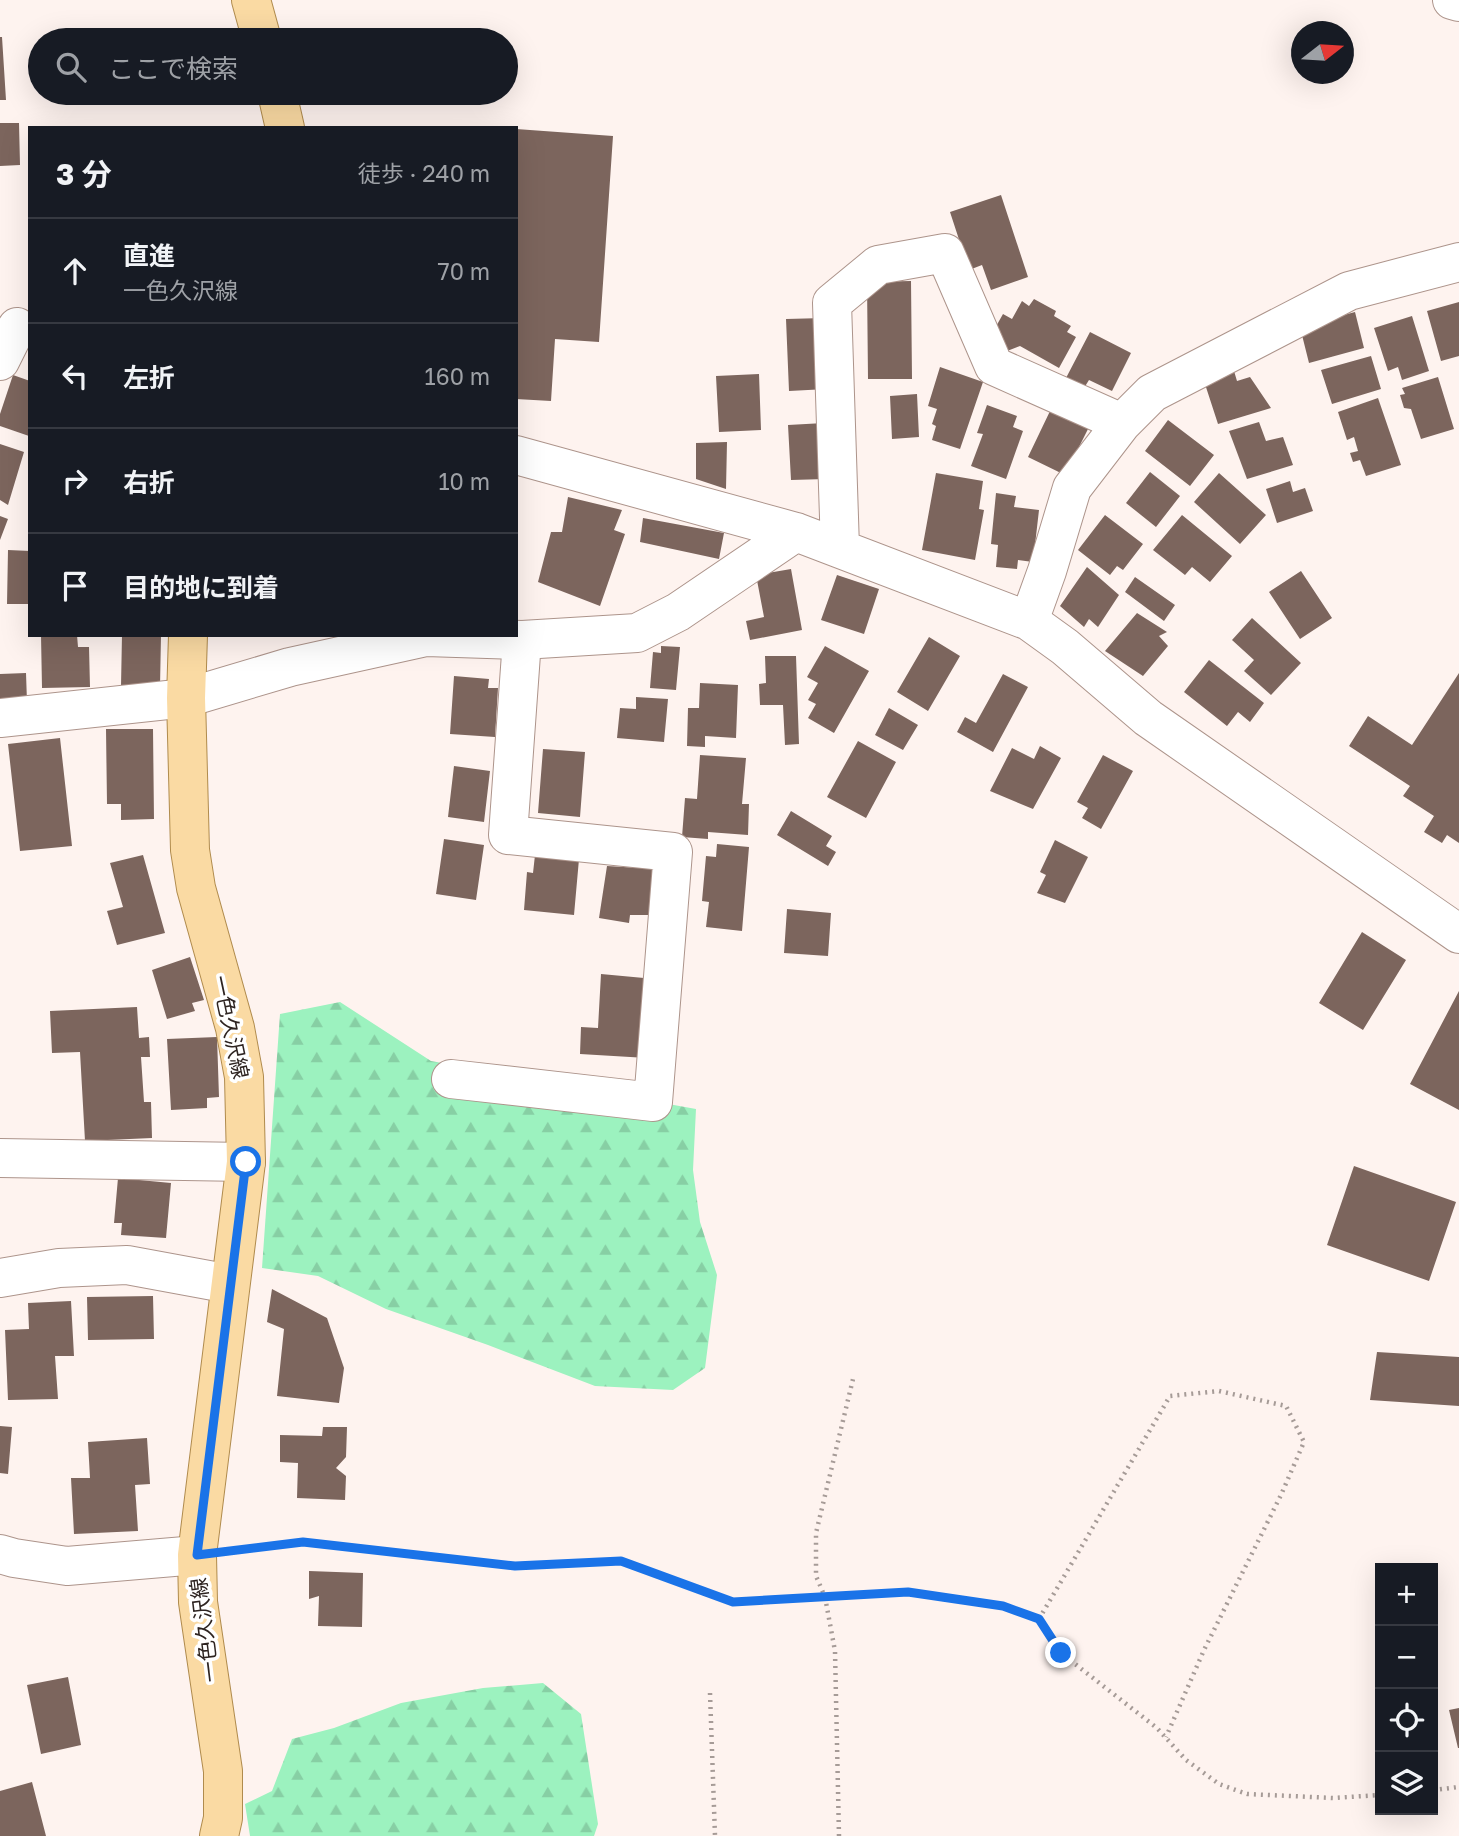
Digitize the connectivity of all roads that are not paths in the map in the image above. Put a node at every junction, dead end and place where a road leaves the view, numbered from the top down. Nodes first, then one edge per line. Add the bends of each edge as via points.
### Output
1 (251, 0) edge
2 (1452, 0) edge
3 (1459, 2) edge
4 (259, 28) edge
5 (280, 105) edge
6 (285, 126) edge
7 (1459, 262) edge
8 (16, 326) edge
9 (0, 360) edge
10 (1122, 423) junction
11 (518, 456) edge
12 (796, 532) junction
13 (840, 548) junction
14 (1029, 621) junction
15 (188, 637) edge
16 (522, 639) junction
17 (186, 698) junction
18 (0, 718) edge
19 (1459, 934) edge
20 (450, 1079) dead end
21 (0, 1158) edge
22 (246, 1162) junction
23 (0, 1278) edge
24 (230, 1284) junction
25 (0, 1554) edge
26 (197, 1555) junction
27 (219, 1836) edge

1 - 4 main road
2 - 3 street
5 - 6 main road
7 - 10 street via 1349,291 1152,393
8 - 9 street
10 - 13 street via 994,366 945,253 878,265 832,303
10 - 14 street via 1072,488
11 - 12 street
12 - 13 street
12 - 16 street via 678,612 637,633
13 - 14 street
14 - 19 street via 1148,718
15 - 17 main road, 一色久沢線
16 - 17 street via 426,637 290,667
16 - 20 street via 508,835 673,852 653,1102
17 - 18 street
17 - 22 main road, 一色久沢線 via 190,850 244,1077
21 - 22 street
22 - 24 main road, 一色久沢線
23 - 24 street via 59,1268 127,1265
24 - 26 main road, 一色久沢線
25 - 26 street via 67,1566
26 - 27 main road, 一色久沢線 via 198,1602 223,1771

